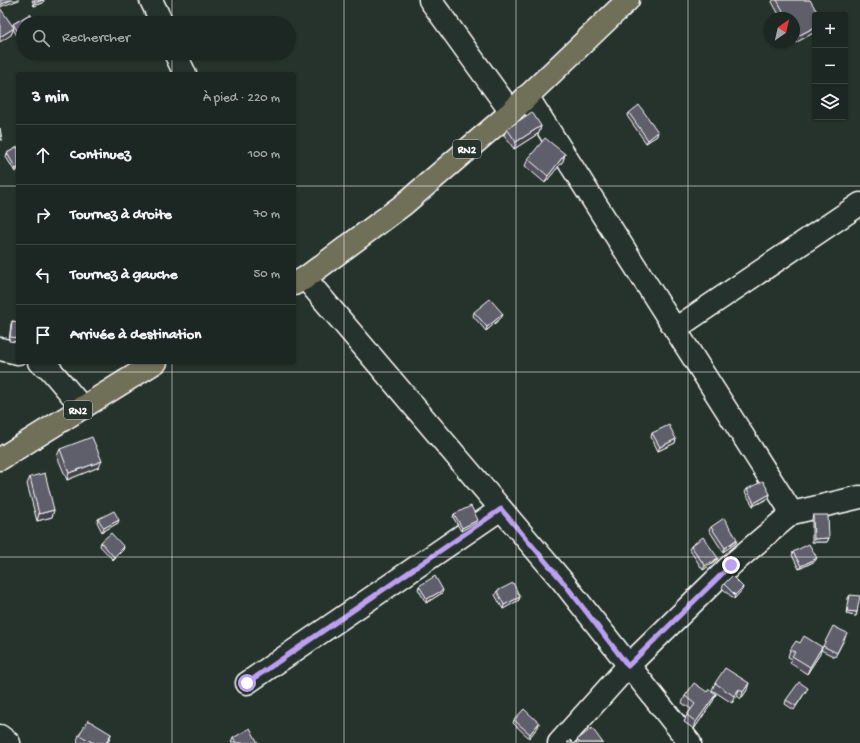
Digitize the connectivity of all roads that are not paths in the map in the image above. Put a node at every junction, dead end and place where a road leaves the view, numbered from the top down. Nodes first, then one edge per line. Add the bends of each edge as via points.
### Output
1 (151, 0) edge
2 (430, 0) edge
3 (628, 0) edge
4 (159, 16) edge
5 (179, 60) edge
6 (184, 72) edge
7 (527, 96) junction
8 (511, 112) junction
9 (860, 204) edge
10 (300, 281) edge
11 (675, 329) junction
12 (0, 349) edge
13 (16, 353) edge
14 (42, 364) edge
15 (153, 364) edge
16 (82, 407) junction
17 (0, 459) edge
18 (860, 497) edge
19 (501, 509) junction
20 (792, 513) junction
21 (628, 666) junction
22 (247, 683) dead end
23 (0, 736) edge
24 (9, 743) edge
25 (559, 743) edge
26 (690, 743) edge

1 - 4 street
2 - 8 street
3 - 7 highway, RN2
5 - 6 street
7 - 8 highway, RN2
7 - 11 street
8 - 10 highway, RN2 via 403,205
9 - 11 street
10 - 19 street
11 - 20 street
12 - 13 street
14 - 16 street via 49,368
15 - 16 highway, RN2
16 - 17 highway, RN2
18 - 20 street
19 - 21 street via 564,583
19 - 22 street
20 - 21 street via 731,565
21 - 25 street
21 - 26 street
23 - 24 street

